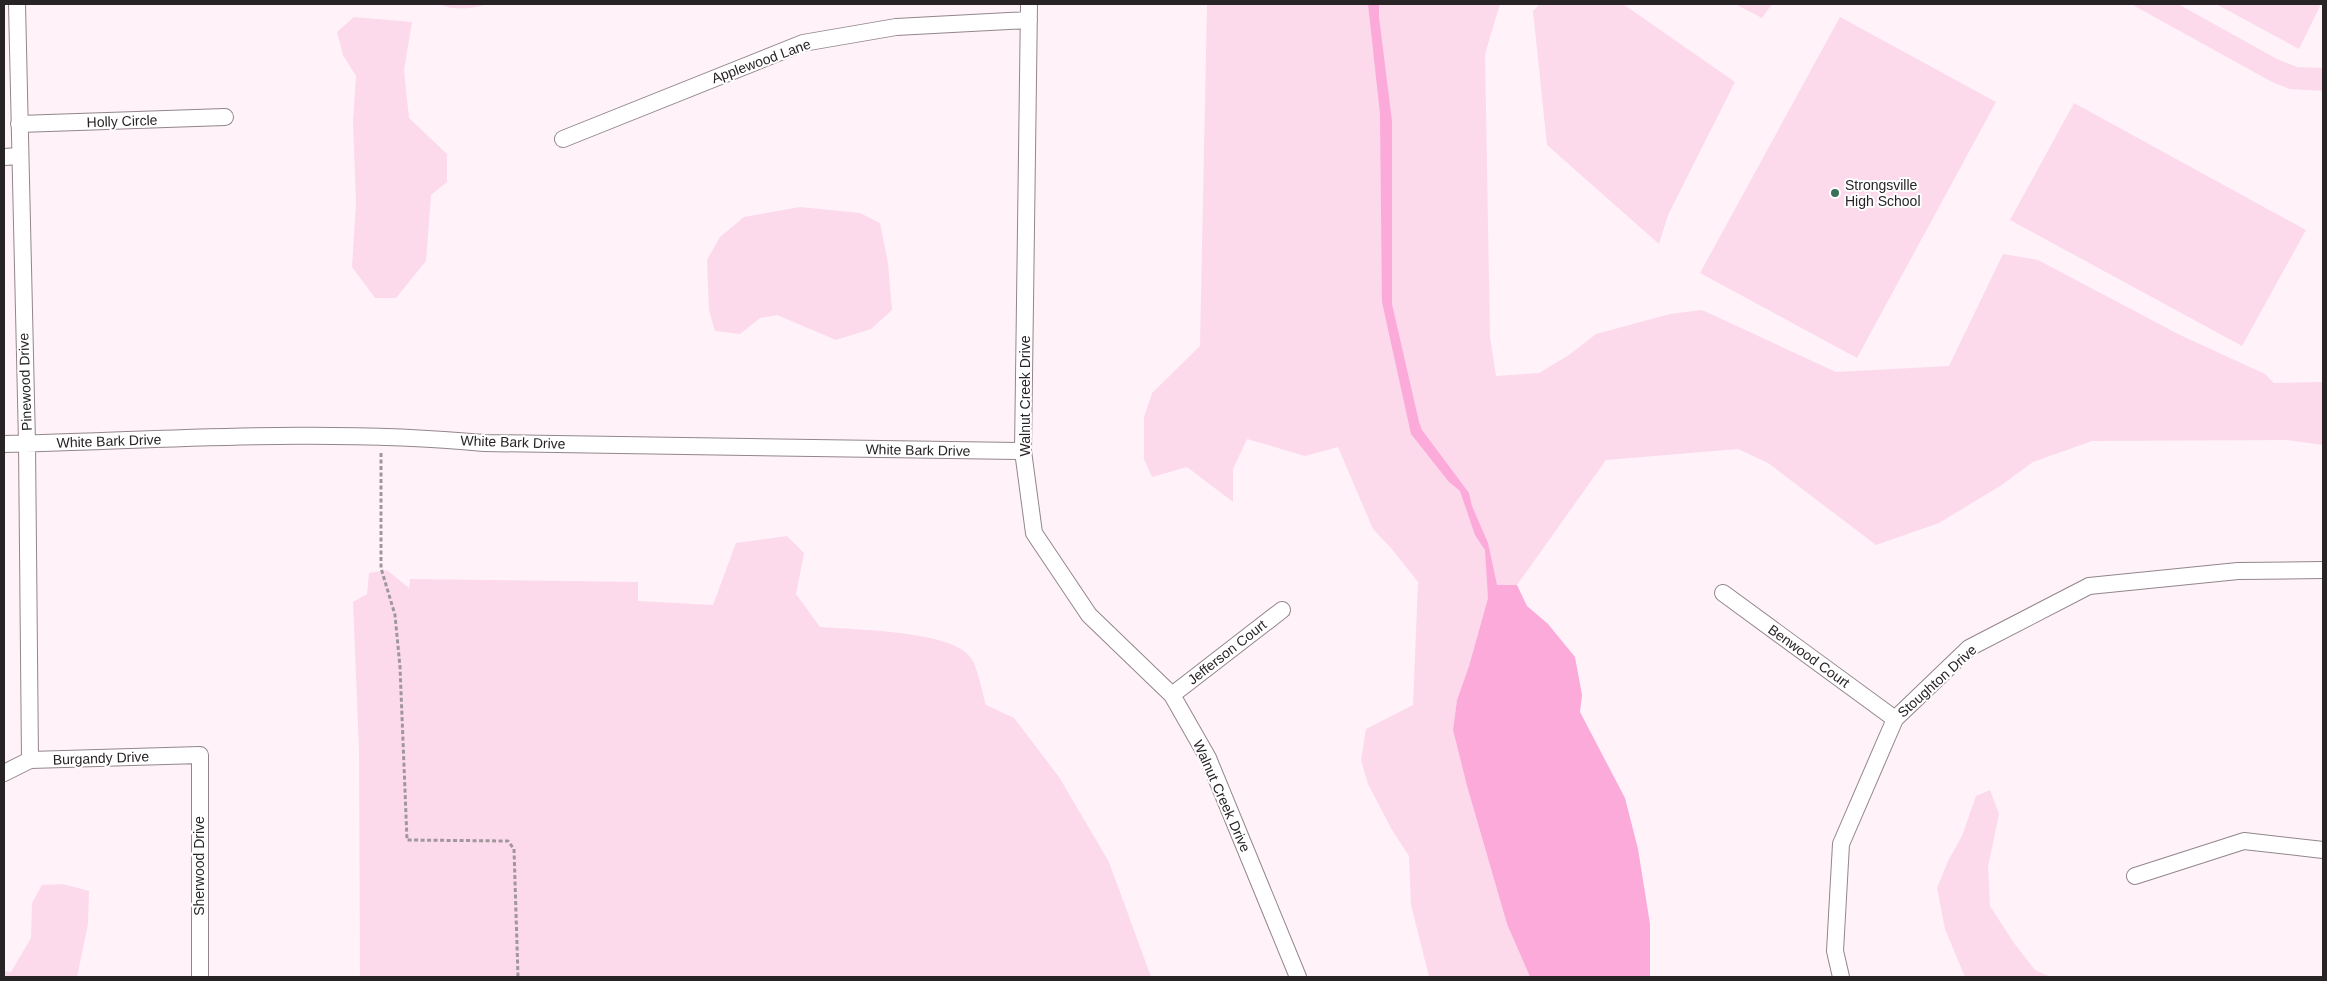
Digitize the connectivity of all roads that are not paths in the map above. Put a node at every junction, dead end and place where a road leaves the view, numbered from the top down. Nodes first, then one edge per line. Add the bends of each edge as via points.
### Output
1 (17, 4) edge
2 (1029, 12) edge
3 (225, 117) dead end
4 (19, 124) junction
5 (563, 138) dead end
6 (11, 157) edge
7 (26, 443) junction
8 (4, 444) edge
9 (1023, 452) junction
10 (2323, 570) edge
11 (1723, 594) dead end
12 (1282, 610) dead end
13 (1172, 695) junction
14 (1895, 719) junction
15 (200, 754) joint
16 (30, 760) junction
17 (4, 774) edge
18 (2323, 850) edge
19 (2135, 876) dead end
20 (200, 977) edge
21 (1298, 977) edge
22 (1841, 977) edge

1 - 4 street, Pinewood Drive
2 - 5 street, Applewood Lane via 896,27 803,43
2 - 9 street, Walnut Creek Drive
3 - 4 street, Holly Circle
4 - 6 street, Pinewood Drive
6 - 7 street, Pinewood Drive
7 - 8 street, White Bark Drive
7 - 9 street, White Bark Drive via 332,435 494,444
7 - 16 street, Pinewood Drive
9 - 13 street, Walnut Creek Drive via 1034,534 1089,616
10 - 14 street, Stoughton Drive via 2238,571 2089,586 1969,648
11 - 14 street, Benwood Court
12 - 13 street, Jefferson Court
13 - 21 street, Walnut Creek Drive via 1208,758
14 - 22 street, Stoughton Drive via 1841,844 1835,951
15 - 16 street, Burgandy Drive
15 - 20 street, Sherwood Drive
16 - 17 street, Burgandy Drive
18 - 19 street via 2244,841

